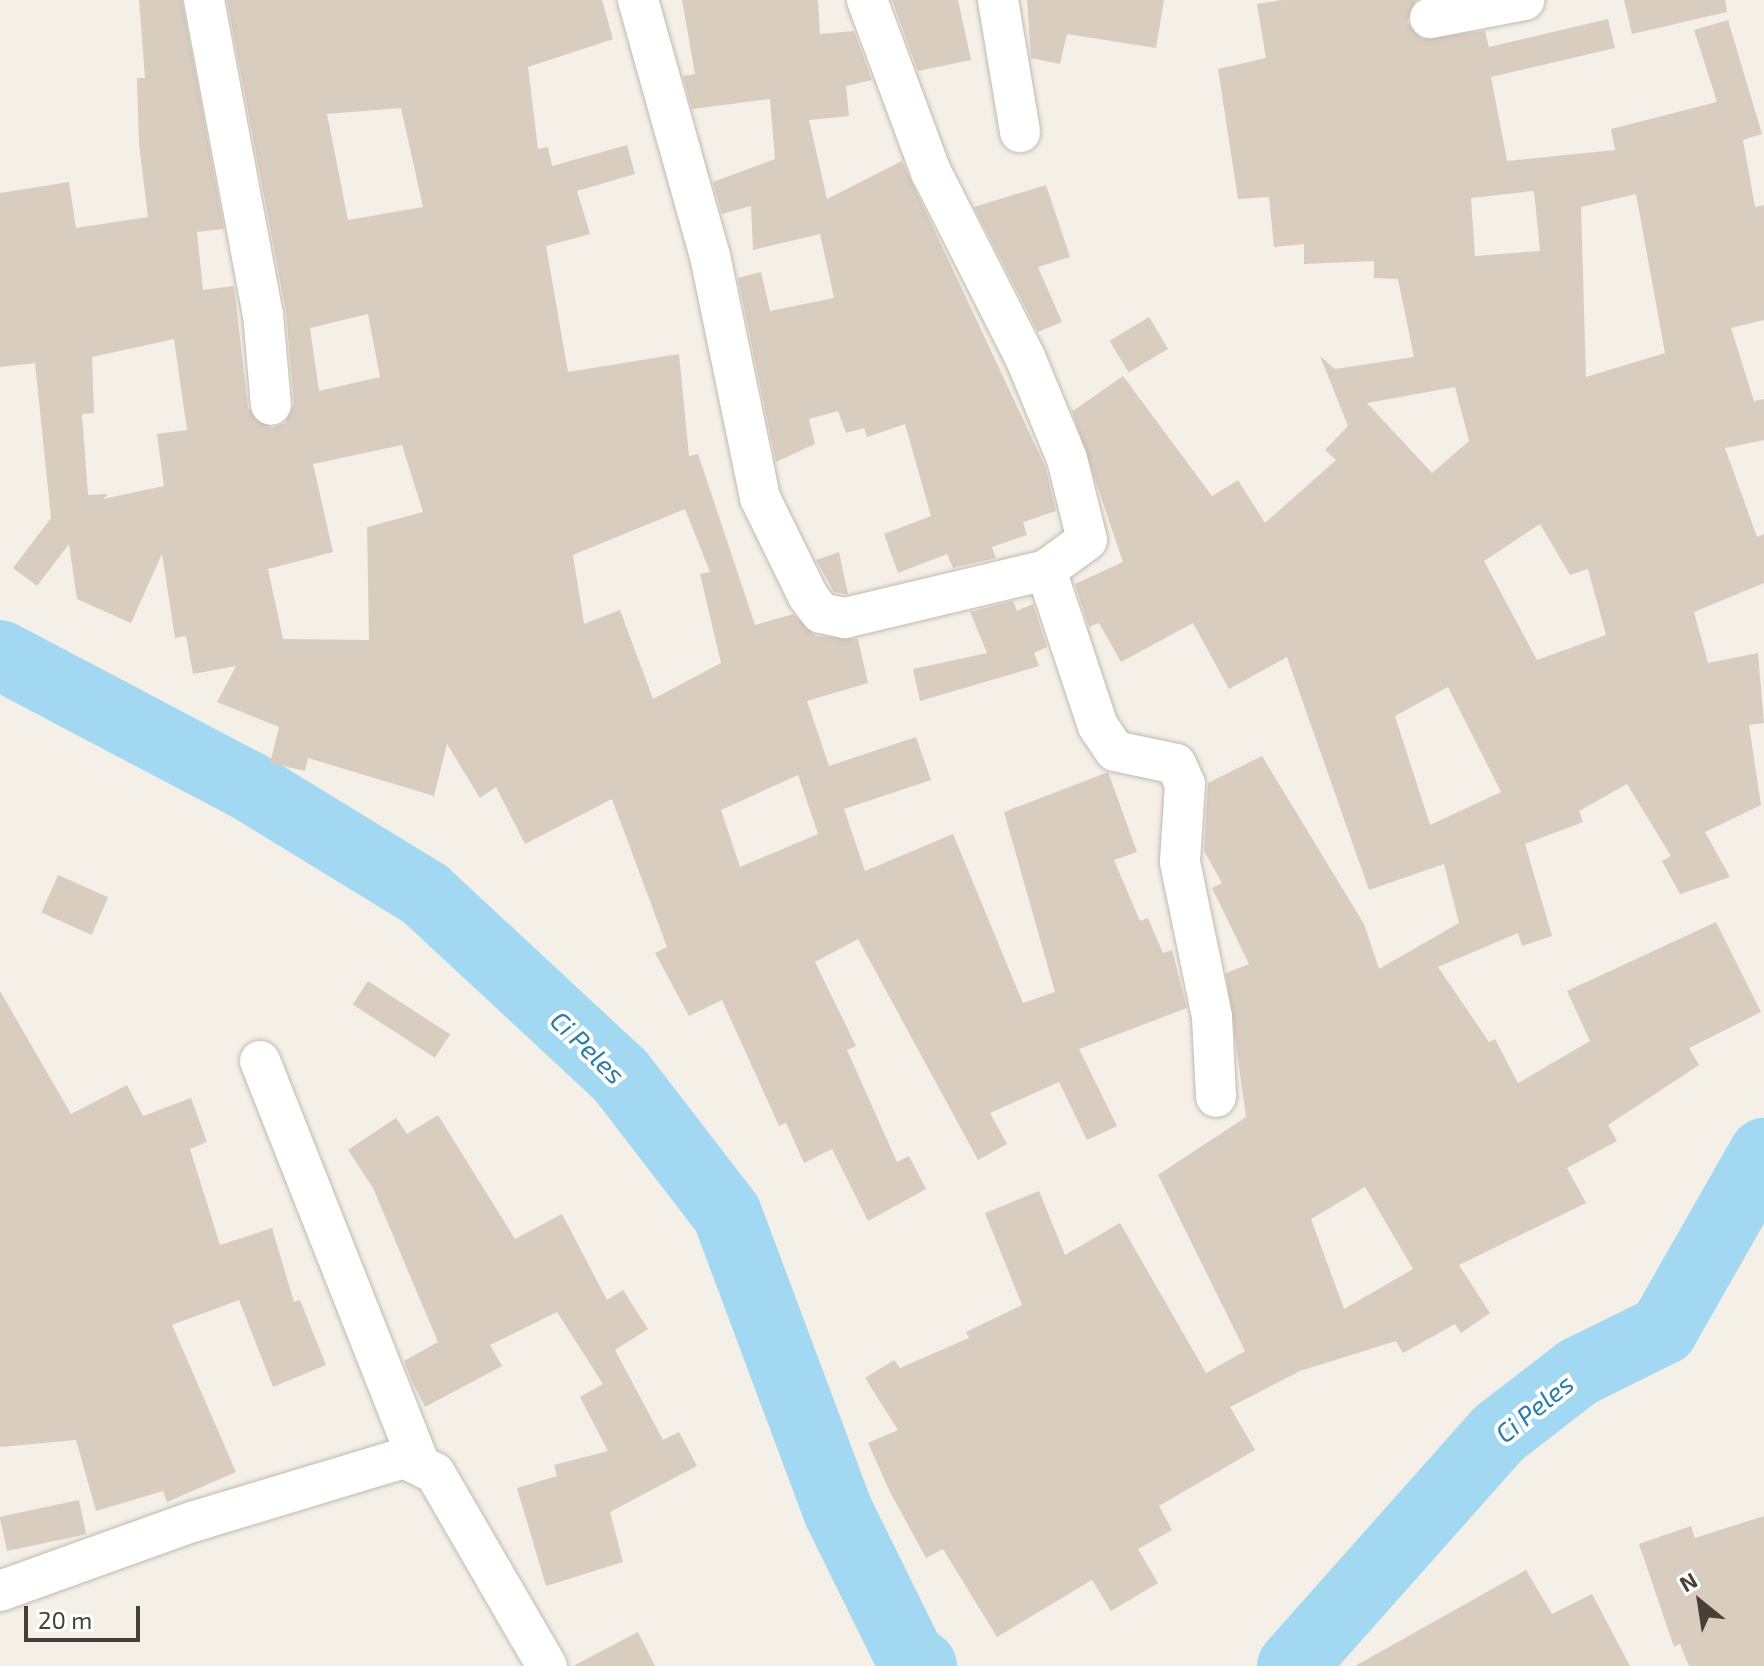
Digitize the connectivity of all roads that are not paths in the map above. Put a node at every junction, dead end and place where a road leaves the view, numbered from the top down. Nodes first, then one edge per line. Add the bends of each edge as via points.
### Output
1 (204, 0) edge
2 (638, 0) edge
3 (867, 0) edge
4 (998, 0) edge
5 (1524, 0) edge
6 (1430, 18) dead end
7 (1020, 132) dead end
8 (271, 405) dead end
9 (1046, 570) junction
10 (260, 1061) dead end
11 (1216, 1097) dead end
12 (418, 1460) junction
13 (0, 1591) edge
14 (547, 1666) edge

1 - 8 street via 263,314
2 - 9 street via 710,256 760,498 800,585 821,613 845,618
3 - 9 street via 931,172 1025,357 1067,459 1087,540
4 - 7 street
5 - 6 street
9 - 11 street via 1105,739 1115,751 1170,760 1185,784 1180,862 1212,1017
10 - 12 street
12 - 13 street via 359,1468
12 - 14 street via 435,1473

